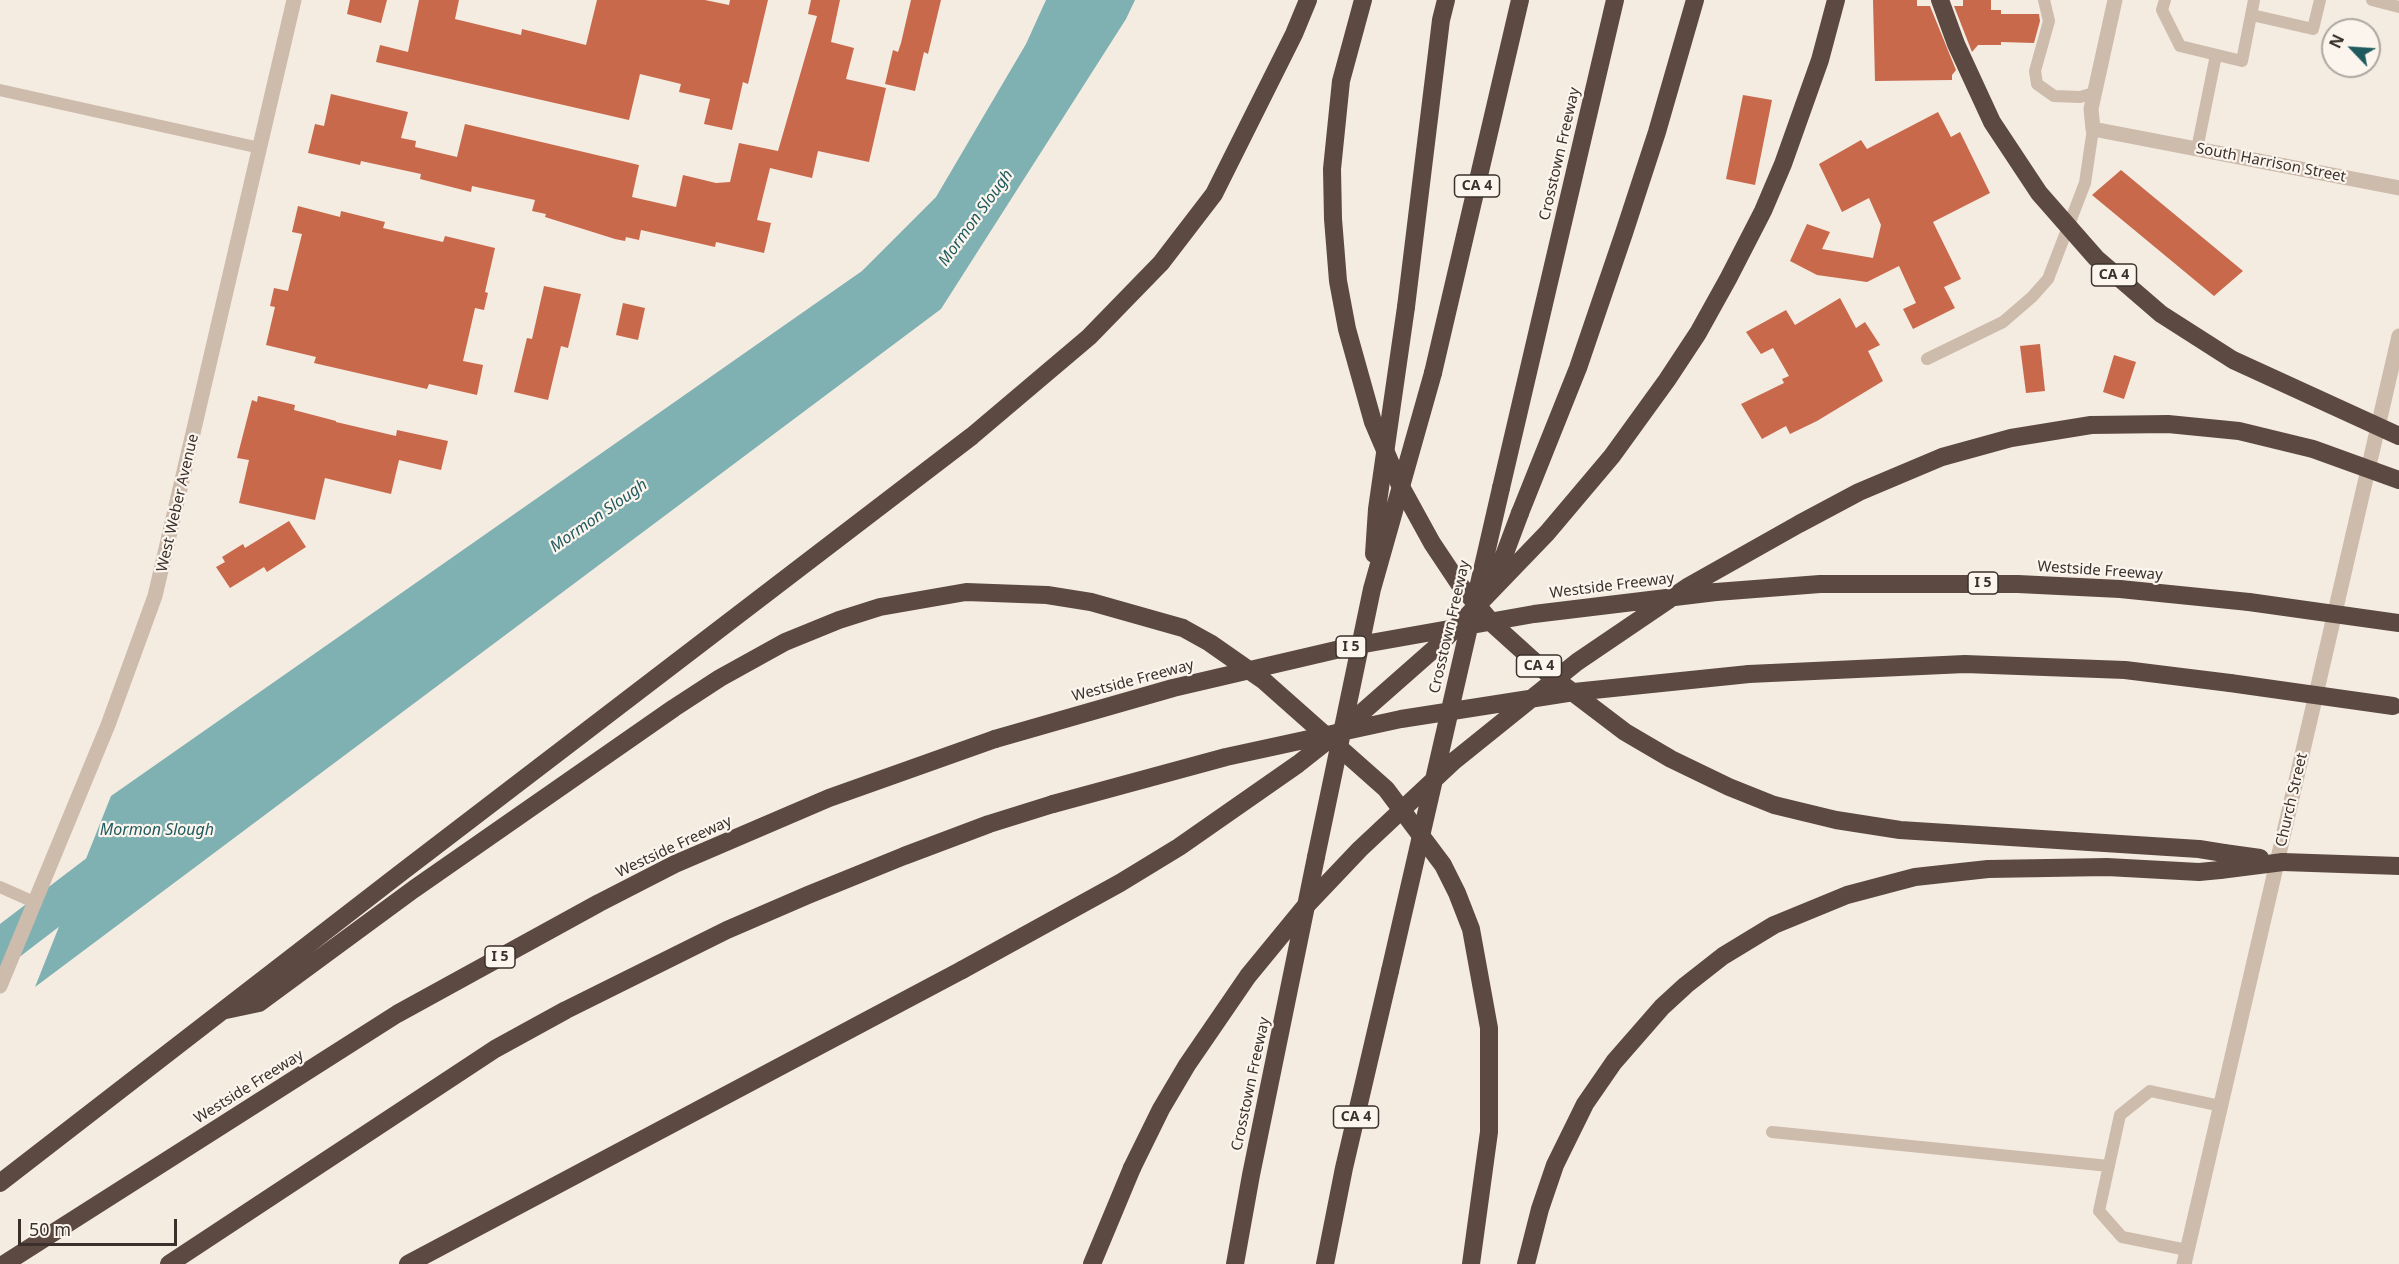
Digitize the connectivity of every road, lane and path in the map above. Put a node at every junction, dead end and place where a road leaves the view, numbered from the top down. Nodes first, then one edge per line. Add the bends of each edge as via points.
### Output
1 (294, 0) edge
2 (1308, 0) edge
3 (1363, 0) edge
4 (1446, 0) edge
5 (1520, 0) edge
6 (1614, 0) edge
7 (1695, 0) edge
8 (1836, 0) edge
9 (1940, 0) edge
10 (2044, 0) edge
11 (2115, 0) edge
12 (2165, 0) edge
13 (2254, 0) edge
14 (2320, 0) edge
15 (2372, 0) edge
16 (2399, 7) edge
17 (2252, 15) junction
18 (2216, 55) junction
19 (0, 90) edge
20 (2094, 93) junction
21 (2093, 129) junction
22 (260, 148) junction
23 (2197, 149) junction
24 (2399, 188) edge
25 (2399, 336) edge
26 (1927, 358) dead end
27 (2399, 436) edge
28 (2399, 480) edge
29 (1372, 589) junction
30 (2399, 623) edge
31 (1455, 685) junction
32 (2396, 706) edge
33 (2222, 861) junction
34 (2399, 866) edge
35 (0, 887) edge
36 (36, 903) junction
37 (0, 986) edge
38 (226, 1010) junction
39 (2221, 1106) junction
40 (1772, 1132) dead end
41 (2109, 1166) junction
42 (0, 1183) edge
43 (2186, 1257) edge
44 (4, 1264) edge
45 (169, 1264) edge
46 (408, 1264) edge
47 (1092, 1264) edge
48 (1236, 1264) edge
49 (1325, 1264) edge
50 (1471, 1264) edge
51 (1526, 1264) edge

1 - 22 street, West Weber Avenue
2 - 38 highway via 1214,194 1161,263 1089,337 972,436
3 - 33 highway, CA 4 via 1341,81 1332,169 1338,281 1347,329 1373,422 1399,483 1432,543 1494,625 1546,672 1625,732 1671,759 1774,805 1900,830 2199,849
4 - 29 highway, bridge via 1377,509
5 - 29 highway, Crosstown Freeway / CA 4, bridge via 1433,373
6 - 31 highway, Crosstown Freeway / CA 4, bridge
7 - 31 highway, bridge via 1668,98 1578,368
8 - 46 highway, bridge via 1820,60 1787,153 1762,211 1698,333 1612,456 1547,533 1442,642 1298,764 1120,883
9 - 27 highway, CA 4, bridge via 1992,122 2039,193 2096,258 2161,314 2224,355
10 - 20 lane via 2049,21 2035,71 2037,84 2054,96
11 - 20 street
12 - 18 lane via 2162,10 2180,46
13 - 17 lane
14 - 17 lane via 2313,29
15 - 16 lane
17 - 18 lane via 2242,61
18 - 23 lane
19 - 22 lane
20 - 21 street
21 - 23 street, South Harrison Street
21 - 26 lane via 2085,183 2048,279 2003,322
22 - 36 street, West Weber Avenue via 155,596
23 - 24 street, South Harrison Street
25 - 39 street, Church Street
28 - 47 highway, bridge via 2313,449 2239,431 2168,424 2091,425 2011,438 1942,457 1859,492 1689,586 1578,662 1507,717 1391,818 1303,909 1248,976 1187,1065 1132,1168
29 - 48 highway, Crosstown Freeway / CA 4, bridge
30 - 44 highway, Westside Freeway / I 5, bridge via 2120,589 2018,584 1820,584 1534,614 1353,646 1173,688 995,740 818,803 675,864 397,1014
31 - 49 highway, Crosstown Freeway / CA 4, bridge
32 - 45 highway, bridge via 2125,670 1965,664 1749,674 1574,692 1401,719 1226,757 989,824 727,930 495,1049
33 - 34 highway, bridge
33 - 51 highway via 2199,872 2107,867 2012,868 1915,877 1847,895 1774,925 1686,985 1614,1062 1585,1104 1555,1165
35 - 36 lane
36 - 37 street, West Weber Avenue
38 - 42 highway
38 - 50 highway via 259,1003 674,708 786,642 880,607 966,592 1047,595 1091,602 1183,628 1263,680 1386,789 1443,865 1472,929 1489,1028 1489,1132
39 - 41 lane via 2150,1091 2120,1115
39 - 43 street, Church Street
40 - 41 lane
41 - 43 lane via 2099,1211 2122,1237

